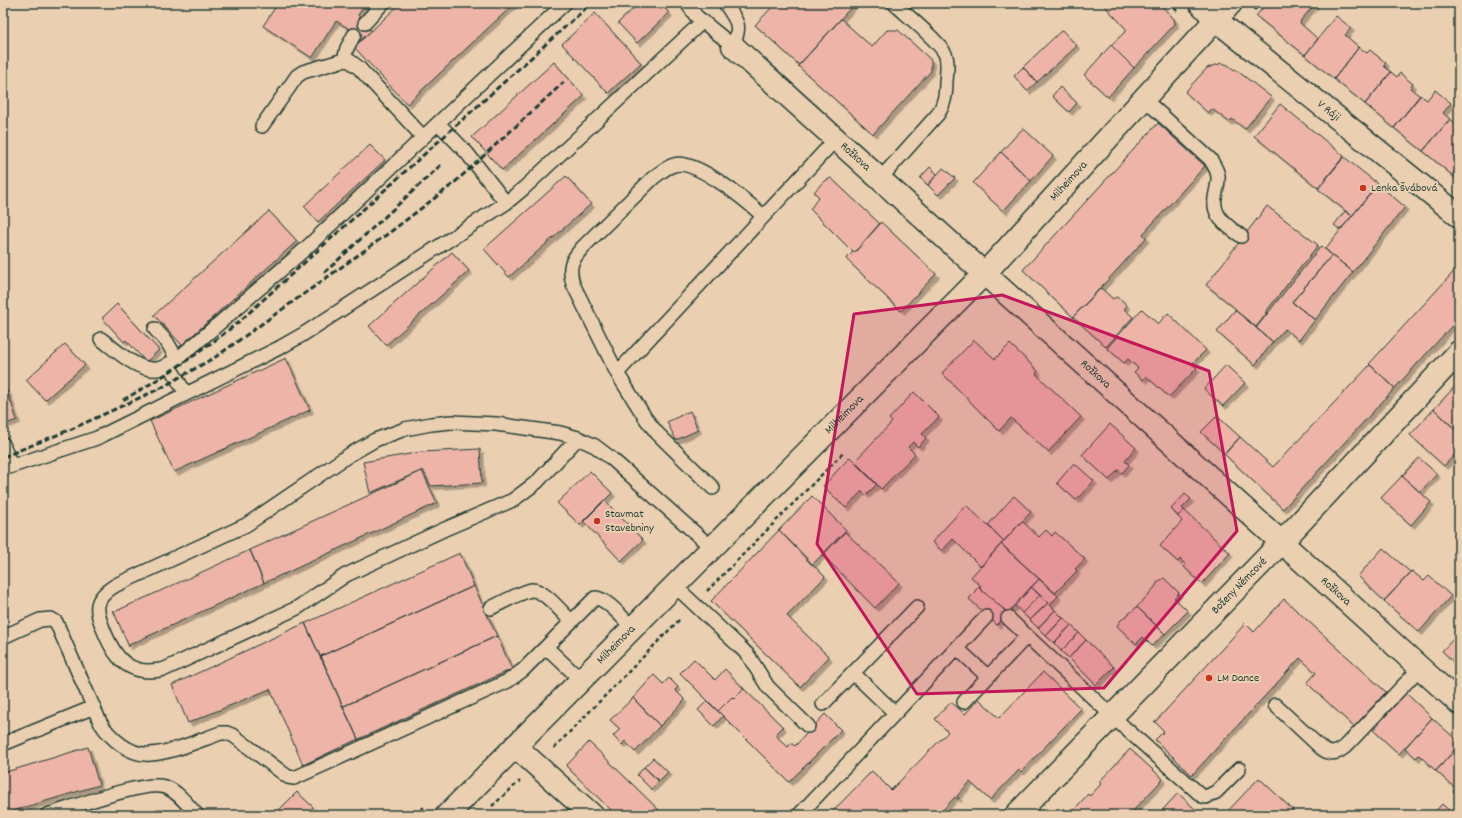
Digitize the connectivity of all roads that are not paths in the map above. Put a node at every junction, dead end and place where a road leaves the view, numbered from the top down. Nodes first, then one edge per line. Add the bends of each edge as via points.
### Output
1 (383, 3) edge
2 (566, 3) edge
3 (688, 3) edge
4 (726, 3) edge
5 (894, 3) edge
6 (1200, 3) edge
7 (1231, 3) edge
8 (1216, 20) junction
9 (703, 21) junction
10 (365, 23) dead end
11 (354, 35) dead end
12 (733, 46) junction
13 (344, 60) junction
14 (1144, 99) junction
15 (438, 123) junction
16 (262, 126) dead end
17 (423, 138) junction
18 (836, 139) junction
19 (880, 179) junction
20 (506, 203) junction
21 (763, 216) junction
22 (1459, 216) edge
23 (1240, 236) dead end
24 (985, 273) junction
25 (155, 329) dead end
26 (101, 339) dead end
27 (1459, 352) edge
28 (172, 361) junction
29 (617, 373) junction
30 (186, 394) junction
31 (578, 438) junction
32 (3, 444) edge
33 (7, 468) edge
34 (714, 488) dead end
35 (1282, 542) junction
36 (712, 548) junction
37 (675, 586) junction
38 (917, 606) dead end
39 (492, 608) dead end
40 (986, 617) dead end
41 (1008, 618) dead end
42 (571, 621) junction
43 (632, 628) junction
44 (1027, 636) junction
45 (3, 637) edge
46 (546, 648) junction
47 (957, 648) junction
48 (1420, 668) junction
49 (853, 673) junction
50 (988, 677) junction
51 (581, 680) junction
52 (964, 702) dead end
53 (1459, 703) edge
54 (823, 704) dead end
55 (1275, 705) dead end
56 (94, 707) junction
57 (896, 713) junction
58 (1112, 716) junction
59 (808, 726) dead end
60 (3, 744) edge
61 (515, 746) junction
62 (1239, 769) dead end
63 (46, 815) edge
64 (197, 815) edge
65 (447, 815) edge
66 (592, 815) edge
67 (799, 815) edge
68 (1016, 815) edge

1 - 10 lane
2 - 15 lane
3 - 9 lane via 696,16
4 - 12 lane via 738,24
5 - 19 lane via 944,51 947,61 946,93 935,118
6 - 8 street, V Ráji
7 - 8 street, Milheimova
8 - 14 street, Milheimova
8 - 22 street, V Ráji
9 - 12 lane
9 - 20 lane
11 - 13 lane
12 - 18 street, Rožkova
13 - 16 lane via 297,76
13 - 17 lane via 359,68
14 - 23 lane via 1210,159 1218,175 1215,208 1225,223
14 - 24 street, Milheimova
15 - 17 lane
15 - 20 lane via 467,153
17 - 28 lane via 304,250
18 - 19 street, Rožkova
18 - 21 lane
19 - 24 street, Rožkova
20 - 30 lane via 302,335
21 - 29 lane
21 - 29 lane via 727,186 696,169 675,164 653,178 582,248 570,266 570,274
24 - 35 street, Rožkova
24 - 36 street, Milheimova
25 - 28 lane via 167,342
26 - 28 lane via 143,368 161,368
27 - 35 street, Boženy Němcové
28 - 30 lane
29 - 34 lane via 657,433
30 - 33 lane via 97,438
31 - 31 lane via 537,482 514,500 346,575 297,608 165,669 146,671 132,667 116,655 108,641 97,607 106,591 246,525 349,454 375,440 405,429 451,422 496,424
31 - 36 lane via 595,446 612,459
32 - 33 lane
35 - 48 street, Rožkova
35 - 58 street, Boženy Němcové
36 - 37 street, Milheimova
37 - 43 street, Milheimova
37 - 59 lane via 748,655 768,687
38 - 49 lane
39 - 42 lane via 527,591 537,591
40 - 47 lane
41 - 44 lane
42 - 43 lane via 594,598 599,598
42 - 46 lane
43 - 51 street, Milheimova
44 - 50 lane
44 - 58 lane
45 - 56 lane via 40,620 51,619 56,622
46 - 51 lane
46 - 56 lane via 508,681 294,778 227,733 164,752 137,752 116,742 106,732
47 - 50 lane
47 - 57 lane
48 - 53 street, Rožkova
48 - 55 lane via 1338,752 1329,753 1321,748
49 - 54 lane
49 - 57 lane
50 - 52 lane
51 - 61 street, Milheimova
56 - 60 lane
57 - 67 lane
58 - 62 lane via 1202,796 1206,797 1216,792
58 - 68 street, Boženy Němcové
61 - 65 street, Milheimova
61 - 66 street
63 - 64 lane via 135,788 150,786 164,787 175,792

